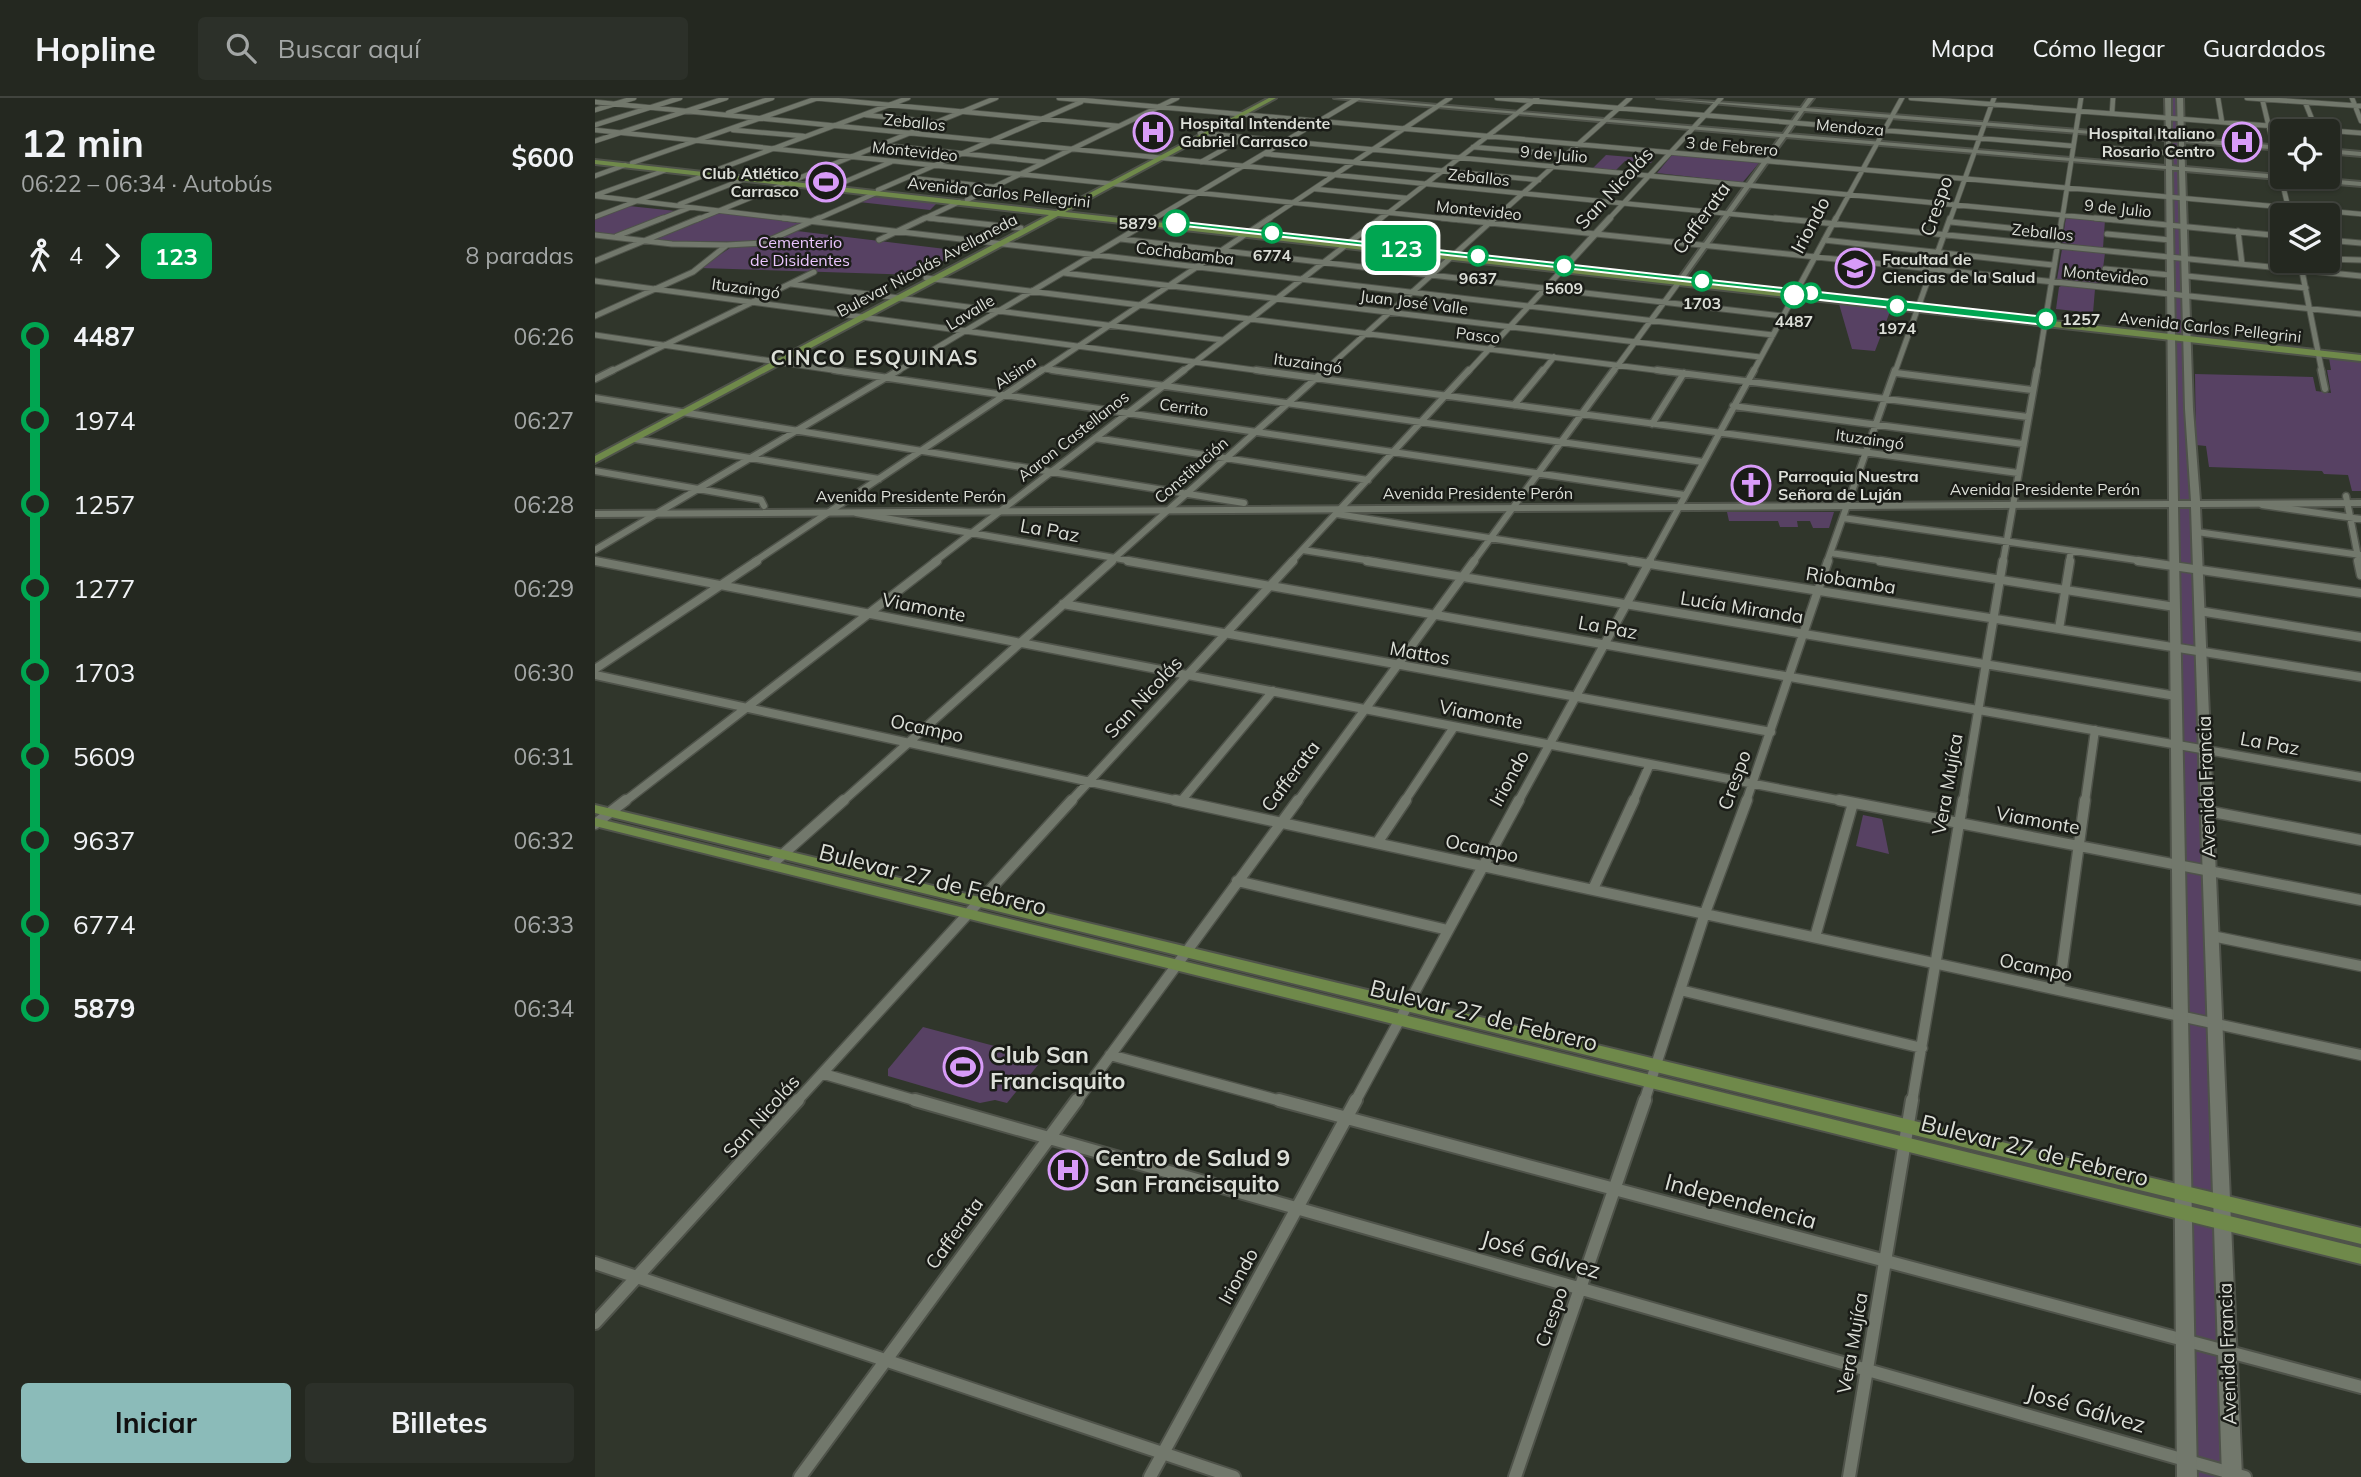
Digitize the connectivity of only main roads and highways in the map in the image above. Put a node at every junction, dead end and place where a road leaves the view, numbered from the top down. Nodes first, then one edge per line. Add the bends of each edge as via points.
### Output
1 (1265, 98) edge
2 (1273, 98) edge
3 (1337, 98) edge
4 (1660, 98) edge
5 (1811, 98) edge
6 (2168, 98) edge
7 (2181, 98) edge
8 (1357, 99) edge
9 (1719, 100) edge
10 (1803, 109) junction
11 (1238, 114) junction
12 (1784, 136) junction
13 (2168, 139) junction
14 (2182, 140) junction
15 (2270, 147) edge
16 (2340, 152) edge
17 (2361, 154) edge
18 (595, 160) edge
19 (628, 164) junction
20 (2169, 168) junction
21 (2183, 169) junction
22 (709, 173) junction
23 (2270, 176) edge
24 (790, 182) junction
25 (2340, 182) edge
26 (2361, 184) edge
27 (877, 192) junction
28 (1057, 211) junction
29 (997, 243) junction
30 (1680, 281) junction
31 (2169, 335) junction
32 (2188, 337) junction
33 (2361, 356) edge
34 (2171, 406) junction
35 (2189, 409) junction
36 (679, 411) junction
37 (595, 453) edge
38 (595, 460) edge
39 (2172, 463) junction
40 (2192, 466) junction
41 (2361, 496) edge
42 (2346, 499) junction
43 (2173, 500) junction
44 (2196, 500) junction
45 (2013, 502) joint
46 (2361, 503) edge
47 (1009, 505) joint
48 (840, 506) joint
49 (595, 507) edge
50 (1172, 507) junction
51 (1342, 509) junction
52 (830, 512) joint
53 (595, 514) edge
54 (657, 514) joint
55 (2175, 607) joint
56 (596, 819) edge
57 (777, 860) junction
58 (2183, 1202) junction
59 (2222, 1212) junction
60 (2361, 1236) edge
61 (2361, 1256) edge
62 (2187, 1469) edge
63 (2236, 1476) edge

1 - 11 main road, Bulevar Nicolás Avellaneda
2 - 11 main road, Bulevar Nicolás Avellaneda
3 - 8 main road, Mendoza
4 - 9 main road
5 - 10 main road, Cafferata
6 - 13 main road, Avenida Francia
7 - 14 main road, Avenida Francia
8 - 12 main road, Mendoza
9 - 10 main road
10 - 12 main road, Cafferata
10 - 13 main road
11 - 28 main road, Bulevar Nicolás Avellaneda
12 - 20 main road, Mendoza
12 - 30 main road, Cafferata
13 - 14 main road
13 - 20 main road, Avenida Francia
14 - 15 main road
14 - 21 main road, Avenida Francia
16 - 17 main road
18 - 19 main road, Avenida Carlos Pellegrini
19 - 22 main road, Avenida Carlos Pellegrini
19 - 22 main road, Avenida Carlos Pellegrini
20 - 21 main road, Mendoza
20 - 31 main road, Avenida Francia
21 - 23 main road, Mendoza
21 - 32 main road, Avenida Francia
22 - 24 main road, Avenida Carlos Pellegrini
22 - 24 main road, Avenida Carlos Pellegrini
24 - 27 main road, Avenida Carlos Pellegrini
24 - 27 main road, Avenida Carlos Pellegrini
25 - 26 main road, Mendoza
27 - 28 main road, Avenida Carlos Pellegrini
28 - 29 main road, Bulevar Nicolás Avellaneda
28 - 29 main road, Bulevar Nicolás Avellaneda
28 - 30 main road, Avenida Carlos Pellegrini
29 - 36 main road, Bulevar Nicolás Avellaneda
30 - 31 main road, Avenida Carlos Pellegrini
31 - 32 main road, Avenida Carlos Pellegrini
31 - 34 main road, Avenida Francia
32 - 33 main road, Avenida Carlos Pellegrini
32 - 35 main road, Avenida Francia
34 - 35 main road
34 - 39 main road, Avenida Francia
35 - 40 main road, Avenida Francia
36 - 37 main road, Bulevar Nicolás Avellaneda
36 - 38 main road, Bulevar Nicolás Avellaneda
39 - 40 main road
39 - 43 main road, Avenida Francia
40 - 44 main road, Avenida Francia
41 - 42 main road, Avenida Presidente Perón
42 - 44 main road, Avenida Presidente Perón
42 - 44 main road, Avenida Presidente Perón
42 - 46 main road, Avenida Presidente Perón
43 - 44 main road, Avenida Presidente Perón
43 - 45 main road, Avenida Presidente Perón
43 - 55 main road, Avenida Francia
44 - 59 main road, Avenida Francia
45 - 51 main road, Avenida Presidente Perón via 1682,501
47 - 48 main road, Avenida Presidente Perón
47 - 50 main road, Avenida Presidente Perón
48 - 49 main road, Avenida Presidente Perón
50 - 51 main road, Avenida Presidente Perón
50 - 51 main road, Avenida Presidente Perón via 1244,503
50 - 52 main road, Avenida Presidente Perón
52 - 54 main road, Avenida Presidente Perón
53 - 54 main road, Avenida Presidente Perón
55 - 58 main road, Avenida Francia
56 - 57 main road, Bulevar 27 de Febrero
56 - 57 main road, Bulevar 27 de Febrero via 610,813
57 - 58 main road, Bulevar 27 de Febrero
58 - 59 main road, Bulevar 27 de Febrero
58 - 62 main road, Avenida Francia
59 - 60 main road, Bulevar 27 de Febrero
59 - 61 main road, Bulevar 27 de Febrero
59 - 63 main road, Avenida Francia

